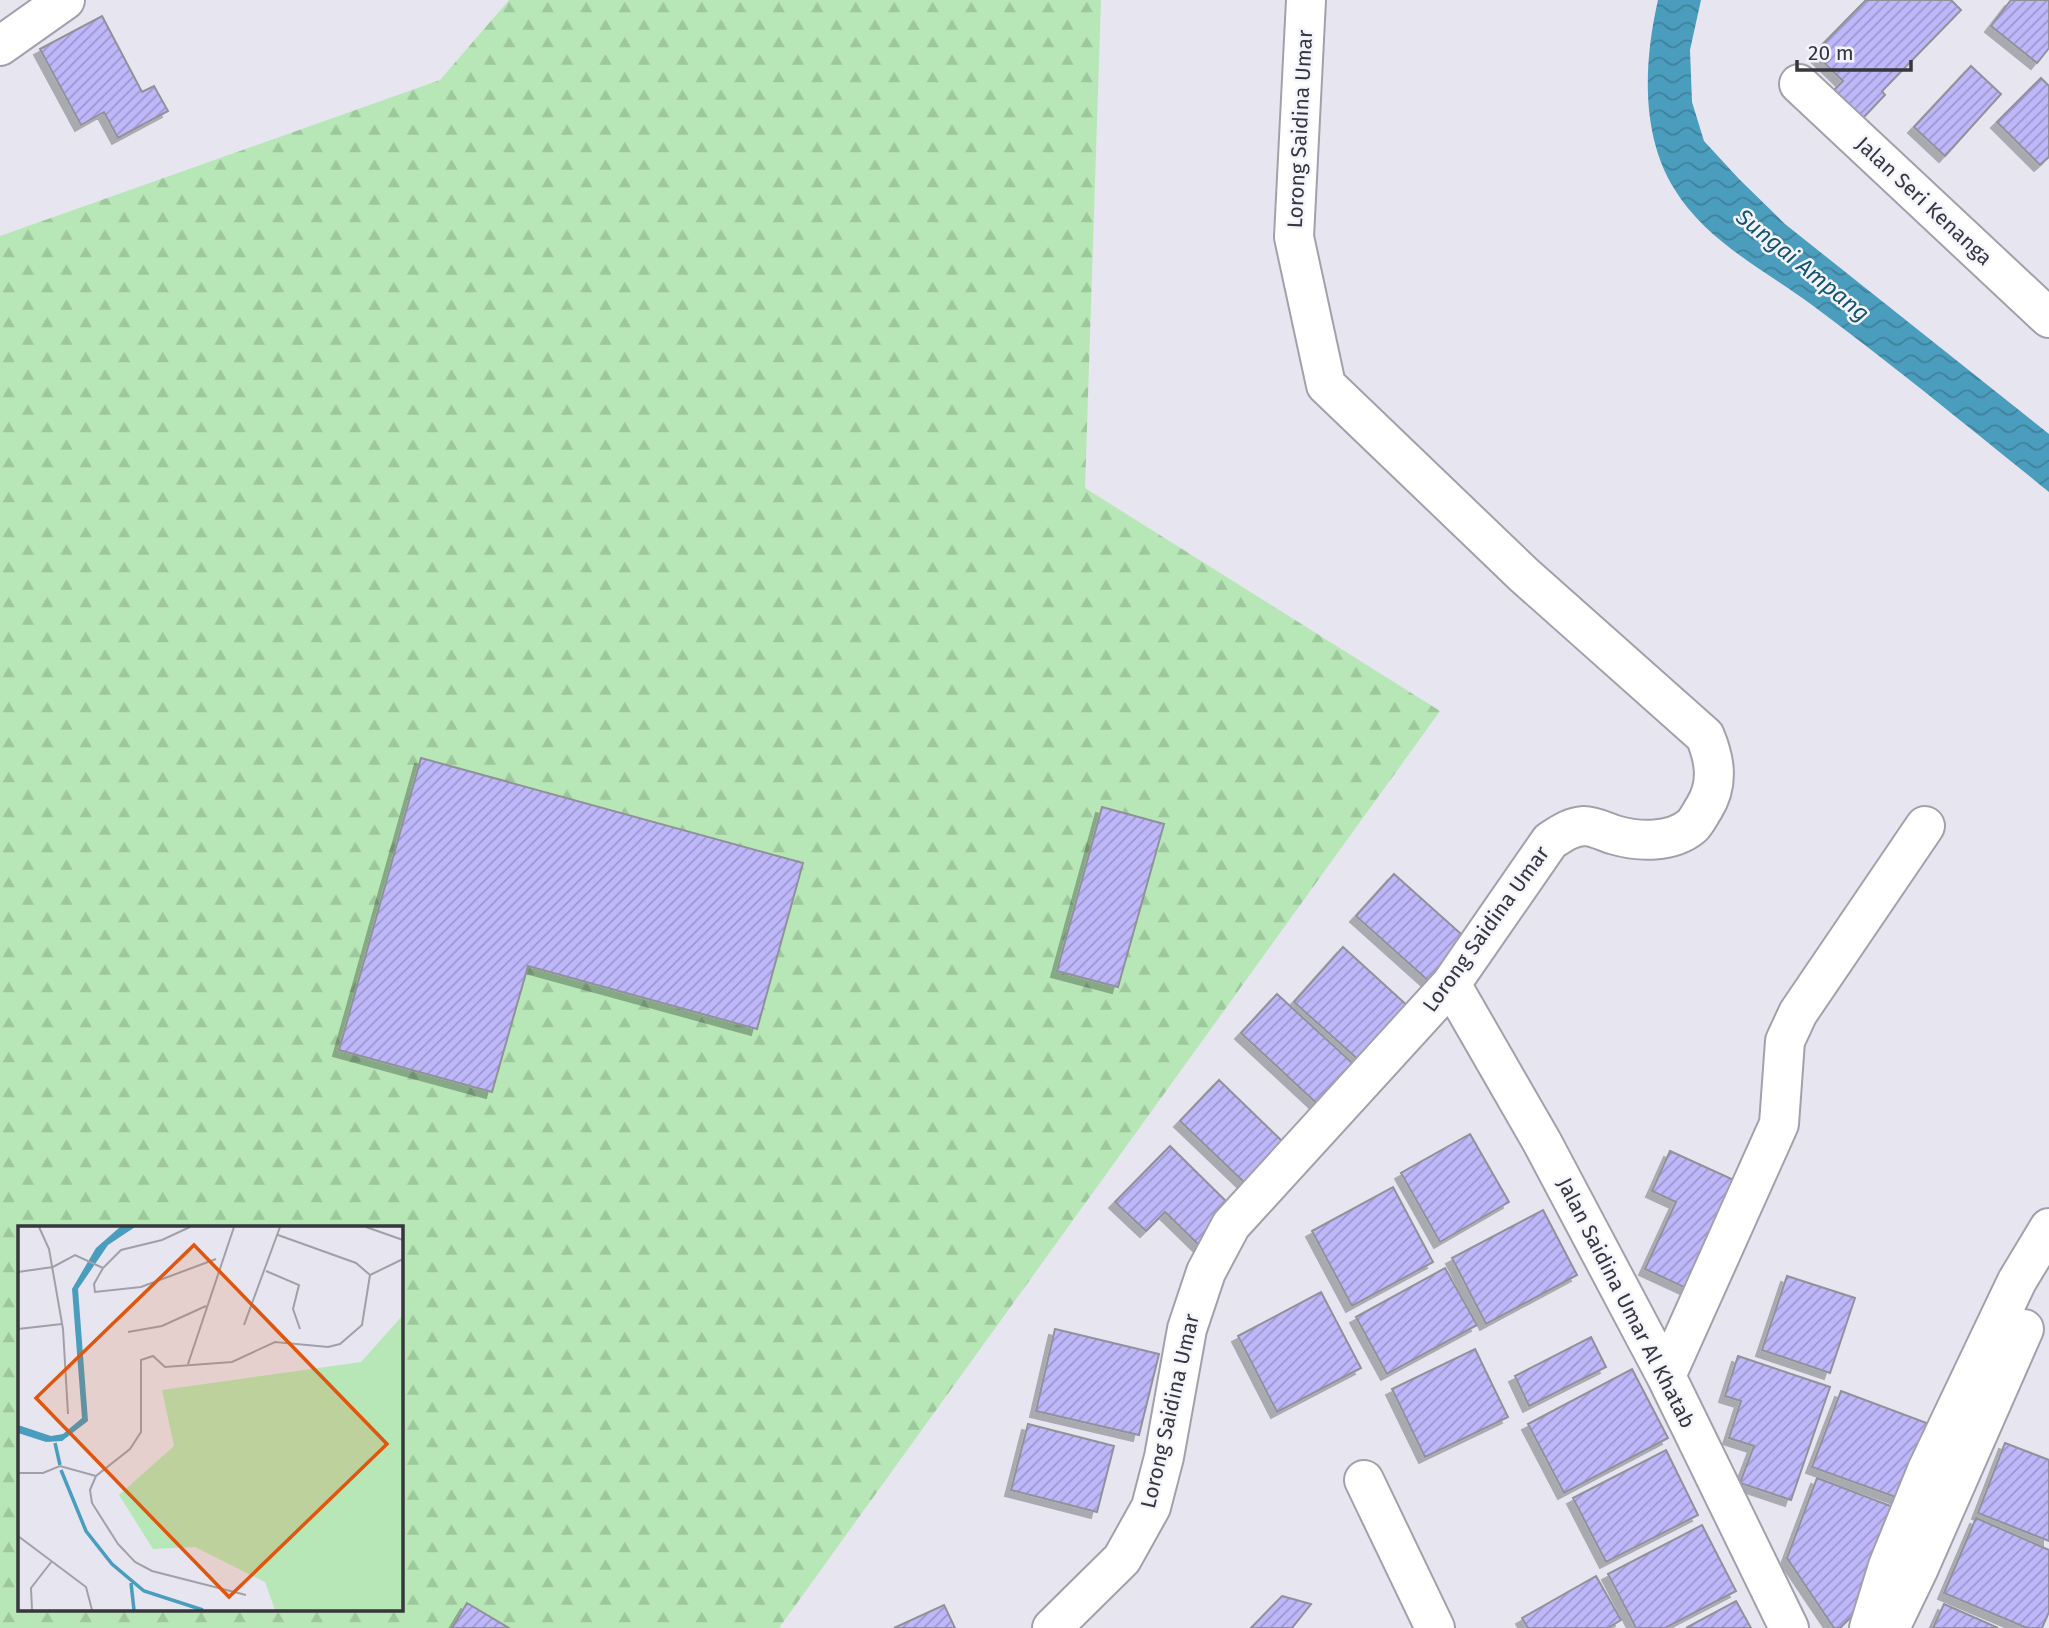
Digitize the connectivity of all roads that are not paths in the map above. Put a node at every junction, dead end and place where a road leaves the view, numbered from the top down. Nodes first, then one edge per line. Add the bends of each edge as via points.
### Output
1 (65, 0) edge
2 (1307, 0) edge
3 (0, 46) edge
4 (1799, 84) dead end
5 (2049, 318) edge
6 (1925, 826) dead end
7 (1451, 984) junction
8 (2043, 1240) edge
9 (2024, 1329) dead end
10 (1666, 1376) junction
11 (1364, 1480) dead end
12 (1052, 1628) edge
13 (1435, 1628) edge
14 (1789, 1628) edge
15 (1869, 1628) edge
16 (1890, 1628) edge

1 - 3 street
2 - 7 street, Lorong Saidina Umar via 1294,237 1326,385 1524,575 1704,736 1712,752 1713,784 1693,825 1672,838 1619,836 1586,826 1567,829 1550,841
4 - 5 street, Jalan Seri Kenanga
6 - 10 street via 1789,1032 1779,1124
7 - 10 street, Jalan Saidina Umar Al Khatab via 1542,1142
7 - 12 street, Lorong Saidina Umar via 1230,1225 1206,1272 1187,1329 1151,1507 1122,1559
8 - 15 street via 2017,1281 1927,1470 1888,1566
9 - 16 street
10 - 14 street, Jalan Saidina Umar Al Khatab
11 - 13 street

